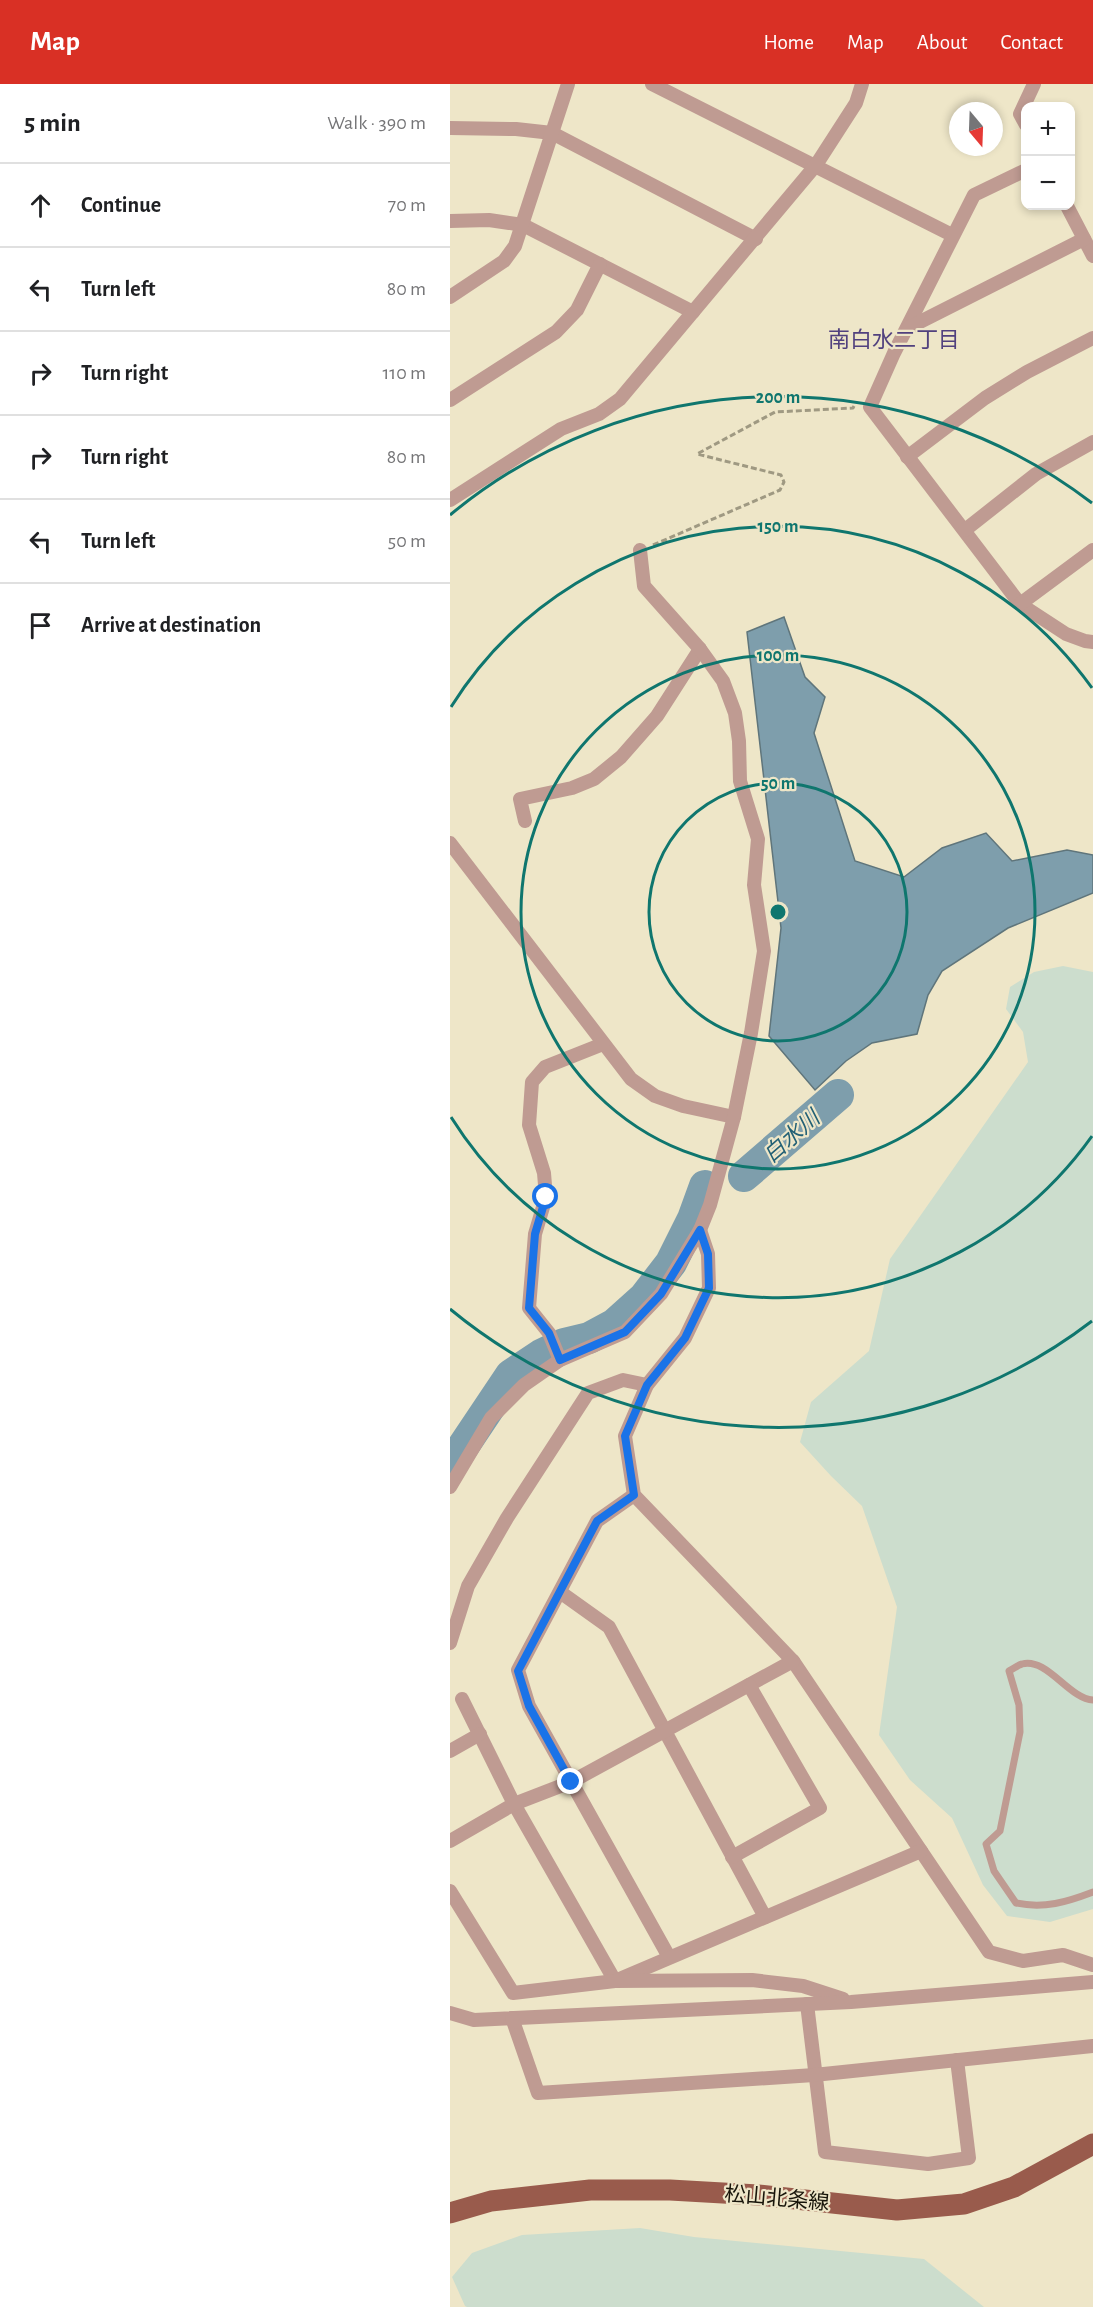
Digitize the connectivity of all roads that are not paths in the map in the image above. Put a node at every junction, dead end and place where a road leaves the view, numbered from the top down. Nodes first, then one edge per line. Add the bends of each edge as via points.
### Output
1 (568, 84) edge
2 (652, 84) edge
3 (862, 84) edge
4 (1034, 84) edge
5 (1026, 102) edge
6 (450, 128) edge
7 (552, 133) junction
8 (816, 165) junction
9 (1021, 172) edge
10 (1068, 210) edge
11 (450, 221) edge
12 (523, 225) junction
13 (952, 235) junction
14 (756, 239) junction
15 (1084, 239) junction
16 (1093, 256) edge
17 (600, 264) junction
18 (450, 297) edge
19 (693, 312) junction
20 (908, 328) junction
21 (1093, 338) edge
22 (450, 400) edge
23 (1093, 442) edge
24 (906, 457) junction
25 (450, 500) edge
26 (965, 530) junction
27 (640, 550) road end
28 (1093, 550) edge
29 (1020, 604) junction
30 (1093, 642) edge
31 (700, 649) junction
32 (525, 821) dead end
33 (450, 843) edge
34 (603, 1044) junction
35 (734, 1117) junction
36 (700, 1230) junction
37 (560, 1360) junction
38 (647, 1385) junction
39 (450, 1487) edge
40 (634, 1495) junction
41 (560, 1592) junction
42 (450, 1643) edge
43 (793, 1661) junction
44 (749, 1685) junction
45 (462, 1699) dead end
46 (1093, 1700) edge
47 (665, 1731) junction
48 (480, 1734) junction
49 (450, 1751) edge
50 (571, 1782) junction
51 (514, 1804) junction
52 (450, 1841) edge
53 (921, 1851) junction
54 (732, 1857) junction
55 (450, 1891) edge
56 (1093, 1892) edge
57 (765, 1917) junction
58 (669, 1957) junction
59 (1093, 1965) edge
60 (615, 1981) junction
61 (1093, 1982) edge
62 (851, 2002) junction
63 (807, 2004) junction
64 (450, 2013) edge
65 (512, 2018) junction
66 (1093, 2046) edge
67 (957, 2060) junction
68 (814, 2075) junction
69 (1093, 2144) edge
70 (450, 2213) edge

1 - 7 street
2 - 8 street
3 - 8 street via 856,103
4 - 5 street
6 - 7 street
7 - 12 street
7 - 14 street
8 - 13 street
8 - 14 street
9 - 13 street via 974,195
10 - 15 street
11 - 12 street via 489,220
12 - 17 street
12 - 18 street via 504,261
13 - 20 street
14 - 19 street
15 - 16 street
15 - 20 street
17 - 19 street
17 - 22 street via 577,310 556,332
19 - 25 street via 620,399 599,414 561,429
20 - 24 street via 870,407
21 - 24 street via 986,398
23 - 26 street via 1036,474
24 - 26 street
26 - 29 street
27 - 31 street via 644,586
28 - 29 street
29 - 30 street via 1066,634
31 - 32 street via 657,716 621,757 594,779 520,800
31 - 35 street via 723,681 735,713 740,781 758,840 754,885 764,951
33 - 34 street
34 - 35 street via 631,1079 655,1096
34 - 37 street via 545,1067 532,1082 529,1125 544,1173 546,1197 535,1234 529,1308 549,1333
35 - 36 street
36 - 37 street via 661,1294 625,1332
36 - 38 street via 708,1254 709,1288 685,1338
37 - 39 street via 524,1385 491,1418
38 - 40 street via 625,1436
38 - 42 street via 623,1380 588,1393 468,1586
40 - 41 street via 597,1521
40 - 43 street
41 - 47 street via 609,1627
41 - 50 street via 518,1671 529,1706
43 - 44 street
43 - 53 street
44 - 47 street
44 - 54 street via 820,1808
45 - 48 street
46 - 56 lane via 1074,1692 1037,1665 1023,1663 1010,1671 1019,1705 1020,1732 1000,1831 986,1844 994,1871 1016,1903 1049,1906
47 - 50 street
47 - 54 street
48 - 49 street
48 - 51 street
50 - 51 street
50 - 58 street
51 - 52 street
51 - 60 street
53 - 57 street
53 - 59 street via 989,1952 1023,1961 1063,1955
54 - 57 street
55 - 60 street via 513,1993
57 - 58 street
58 - 60 street
60 - 62 street via 752,1980 803,1986
61 - 62 street
62 - 63 street
63 - 65 street
63 - 68 street
64 - 65 street via 474,2020
65 - 68 street via 538,2092
66 - 67 street
67 - 68 street
67 - 68 street via 969,2158 928,2164 825,2152
69 - 70 main road, 松山北条線 via 1014,2187 964,2204 897,2210 758,2195 590,2190 491,2201

